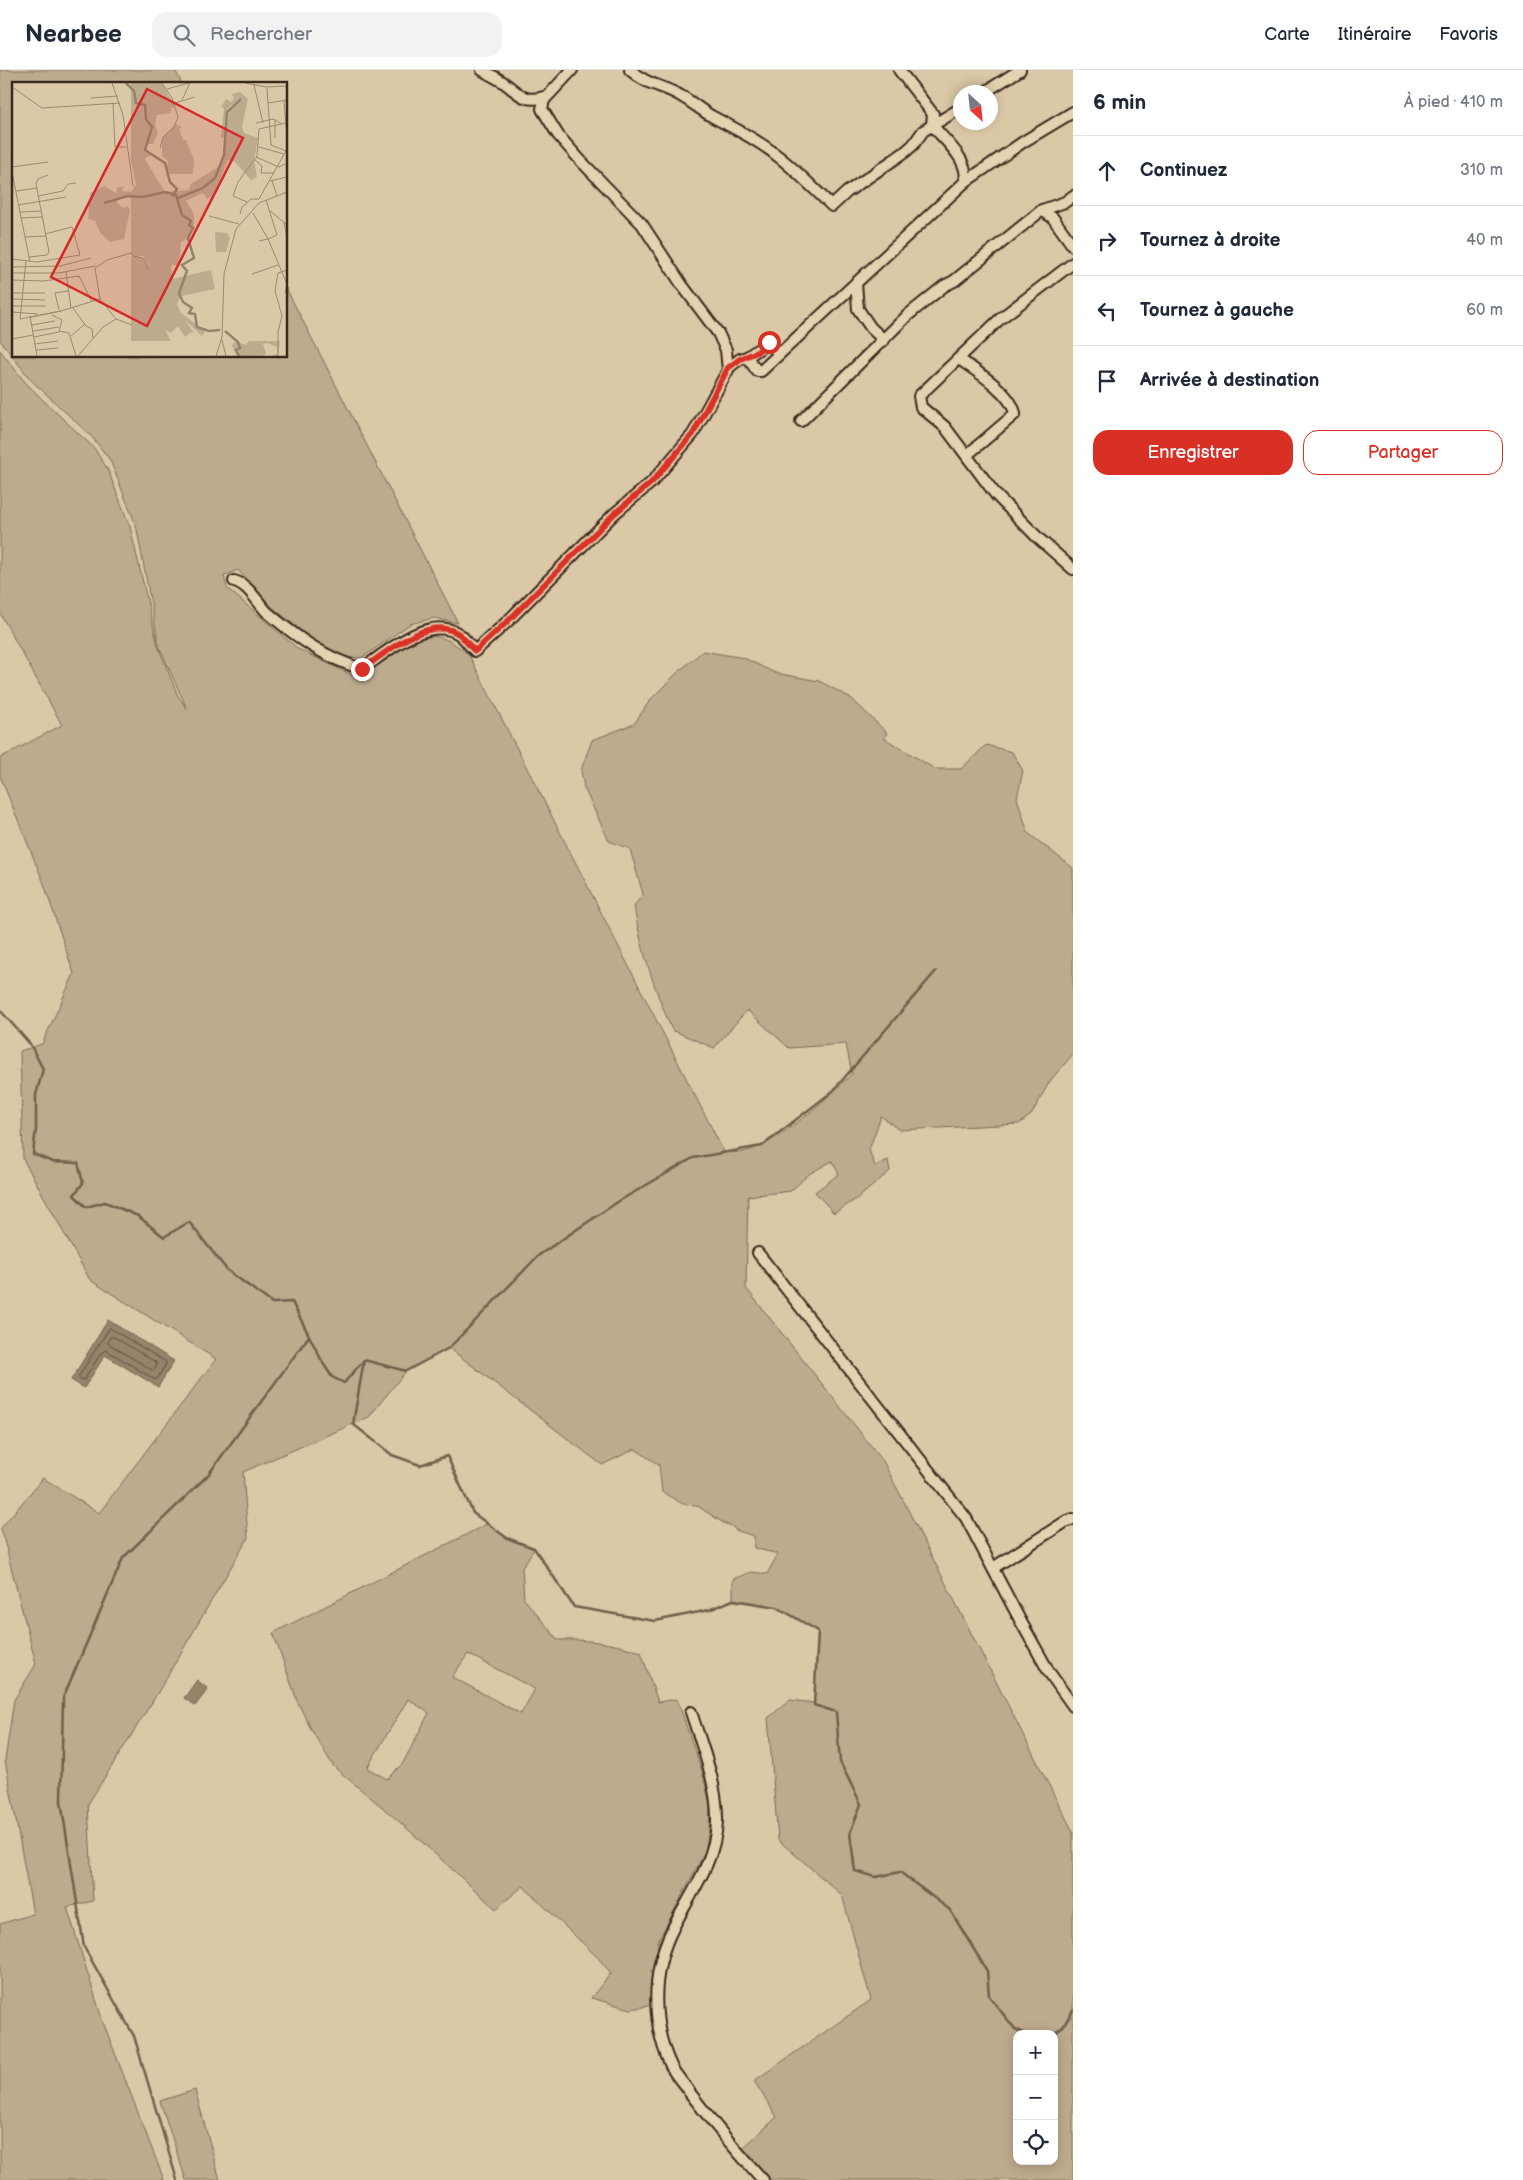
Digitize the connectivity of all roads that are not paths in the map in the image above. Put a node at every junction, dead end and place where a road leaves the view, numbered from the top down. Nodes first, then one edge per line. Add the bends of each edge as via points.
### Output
1 (482, 70) edge
2 (572, 70) edge
3 (630, 70) edge
4 (899, 70) edge
5 (1020, 70) edge
6 (996, 85) edge
7 (546, 96) junction
8 (953, 112) edge
9 (1073, 112) edge
10 (933, 114) junction
11 (944, 118) junction
12 (932, 125) junction
13 (964, 182) junction
14 (1073, 196) edge
15 (1042, 210) junction
16 (1073, 246) edge
17 (1073, 263) edge
18 (856, 283) junction
19 (884, 340) junction
20 (780, 354) junction
21 (747, 358) junction
22 (959, 359) junction
23 (728, 368) junction
24 (801, 421) dead end
25 (967, 455) junction
26 (1073, 569) edge
27 (234, 581) dead end
28 (758, 1253) dead end
29 (1073, 1519) edge
30 (993, 1568) junction
31 (1073, 1706) edge
32 (691, 1712) dead end
33 (762, 2180) edge

1 - 7 street via 526,99 537,100
2 - 7 street
3 - 12 street via 658,88 678,94 765,146 832,206 905,152
4 - 10 street
5 - 6 street
7 - 23 street via 542,109 558,135 642,224 718,333 726,350
8 - 11 street
9 - 13 street
10 - 11 street
10 - 12 street
11 - 12 street
12 - 13 street via 963,163 967,172
13 - 18 street
14 - 15 street
15 - 16 street via 1053,218
15 - 19 street via 908,315
17 - 22 street via 1001,318
18 - 19 street via 858,309
18 - 20 street
19 - 24 street
20 - 21 street via 769,342
20 - 21 street via 761,371
21 - 23 street
22 - 25 street via 918,396 921,407 945,427
22 - 25 street via 989,381 1014,407 1016,414
23 - 27 street via 693,434 664,469 475,651 459,635 443,628 428,629 362,669 310,646 266,610 240,582
25 - 26 street via 996,495
28 - 30 street via 966,1518
29 - 30 street
30 - 31 street via 1049,1672
32 - 33 street via 710,1774 717,1823 708,1866 670,1935 660,1963 657,2015 673,2069 708,2117

